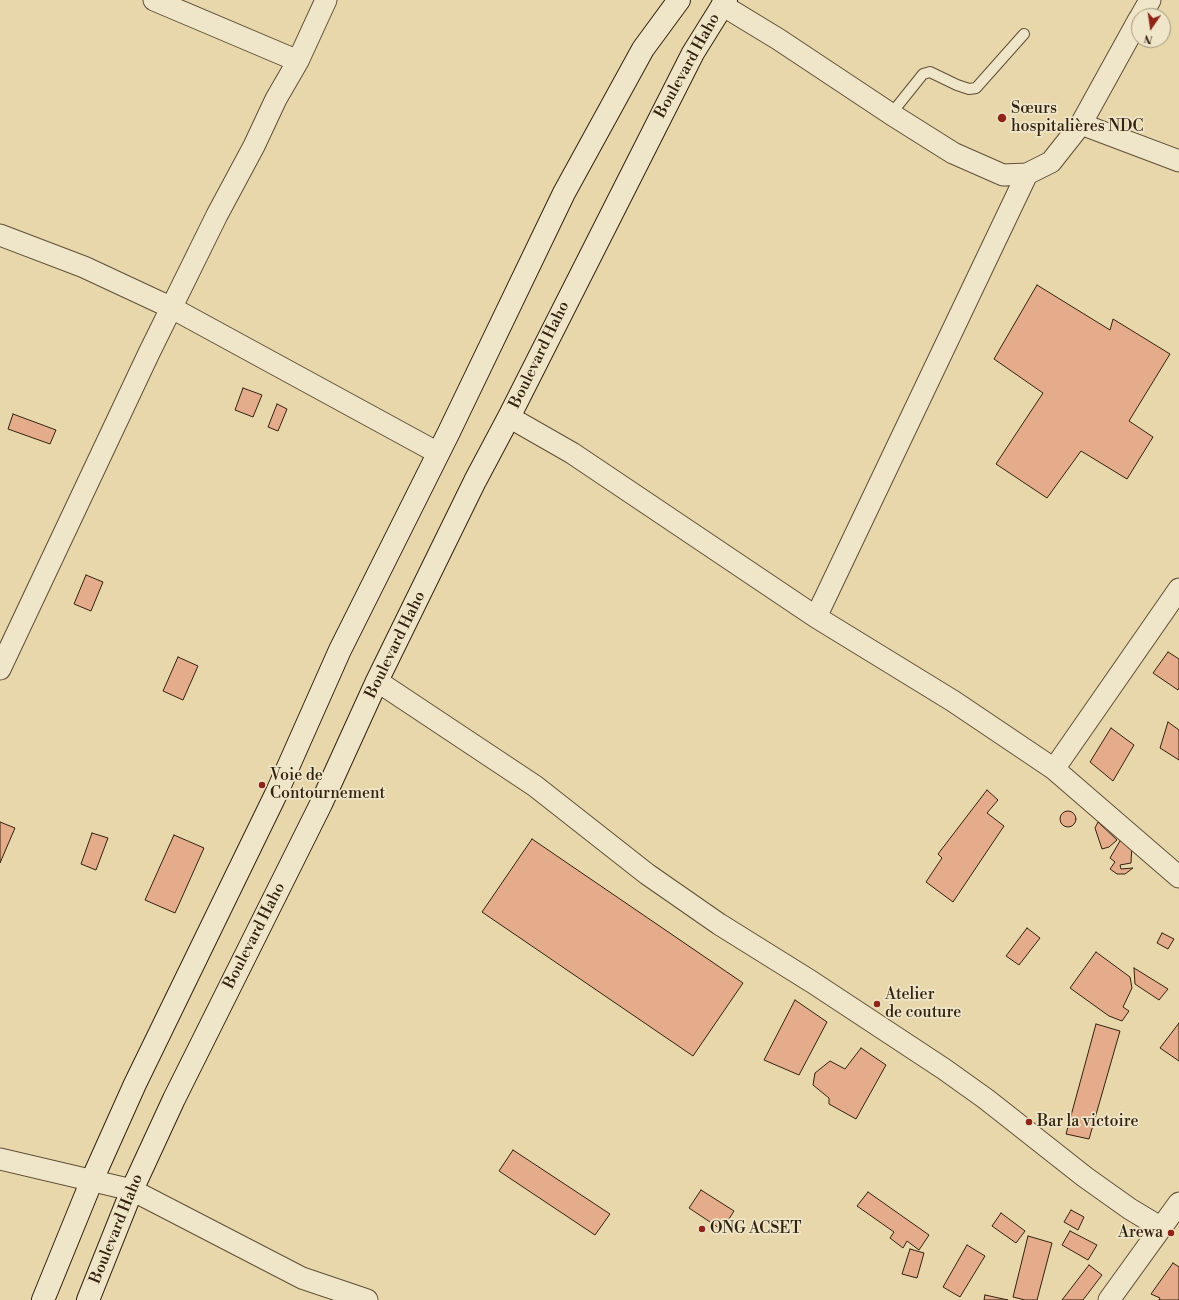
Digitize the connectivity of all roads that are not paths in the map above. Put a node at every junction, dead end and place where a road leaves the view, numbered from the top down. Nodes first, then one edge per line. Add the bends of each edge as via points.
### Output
1 (154, 0) edge
2 (326, 0) edge
3 (679, 0) edge
4 (724, 3) edge
5 (1131, 33) edge
6 (1024, 34) dead end
7 (298, 61) junction
8 (891, 114) junction
9 (1081, 124) junction
10 (1179, 161) edge
11 (1027, 174) junction
12 (0, 235) edge
13 (172, 308) junction
14 (509, 417) junction
15 (438, 454) junction
16 (1179, 589) edge
17 (816, 617) junction
18 (0, 669) edge
19 (378, 681) junction
20 (1054, 769) junction
21 (1179, 877) edge
22 (0, 1159) edge
23 (92, 1180) junction
24 (132, 1190) junction
25 (1179, 1203) edge
26 (1160, 1227) junction
27 (362, 1299) edge
28 (43, 1300) edge
29 (88, 1300) edge
30 (1109, 1300) edge

1 - 7 street
2 - 7 street
3 - 15 main road via 644,49 564,193
4 - 8 street
4 - 14 main road, Boulevard Haho via 693,53
5 - 9 street
6 - 8 lane via 976,88 963,87 930,72 923,74
7 - 13 street via 276,99
8 - 11 street via 953,153 1003,175
9 - 10 street
9 - 11 street via 1051,162
11 - 17 street
12 - 13 street via 84,266
13 - 15 street
13 - 18 street
14 - 17 street via 578,457
14 - 19 main road, Boulevard Haho via 475,481
15 - 23 main road via 340,650 277,792 135,1084
16 - 20 street
17 - 20 street via 953,701
19 - 24 main road, Boulevard Haho via 322,804 174,1099
19 - 26 street via 535,786 647,874 719,924 944,1069 1085,1177
20 - 21 street
22 - 23 street
23 - 24 street
23 - 28 main road
24 - 27 street via 302,1278
24 - 29 main road, Boulevard Haho
25 - 26 street
26 - 30 street

